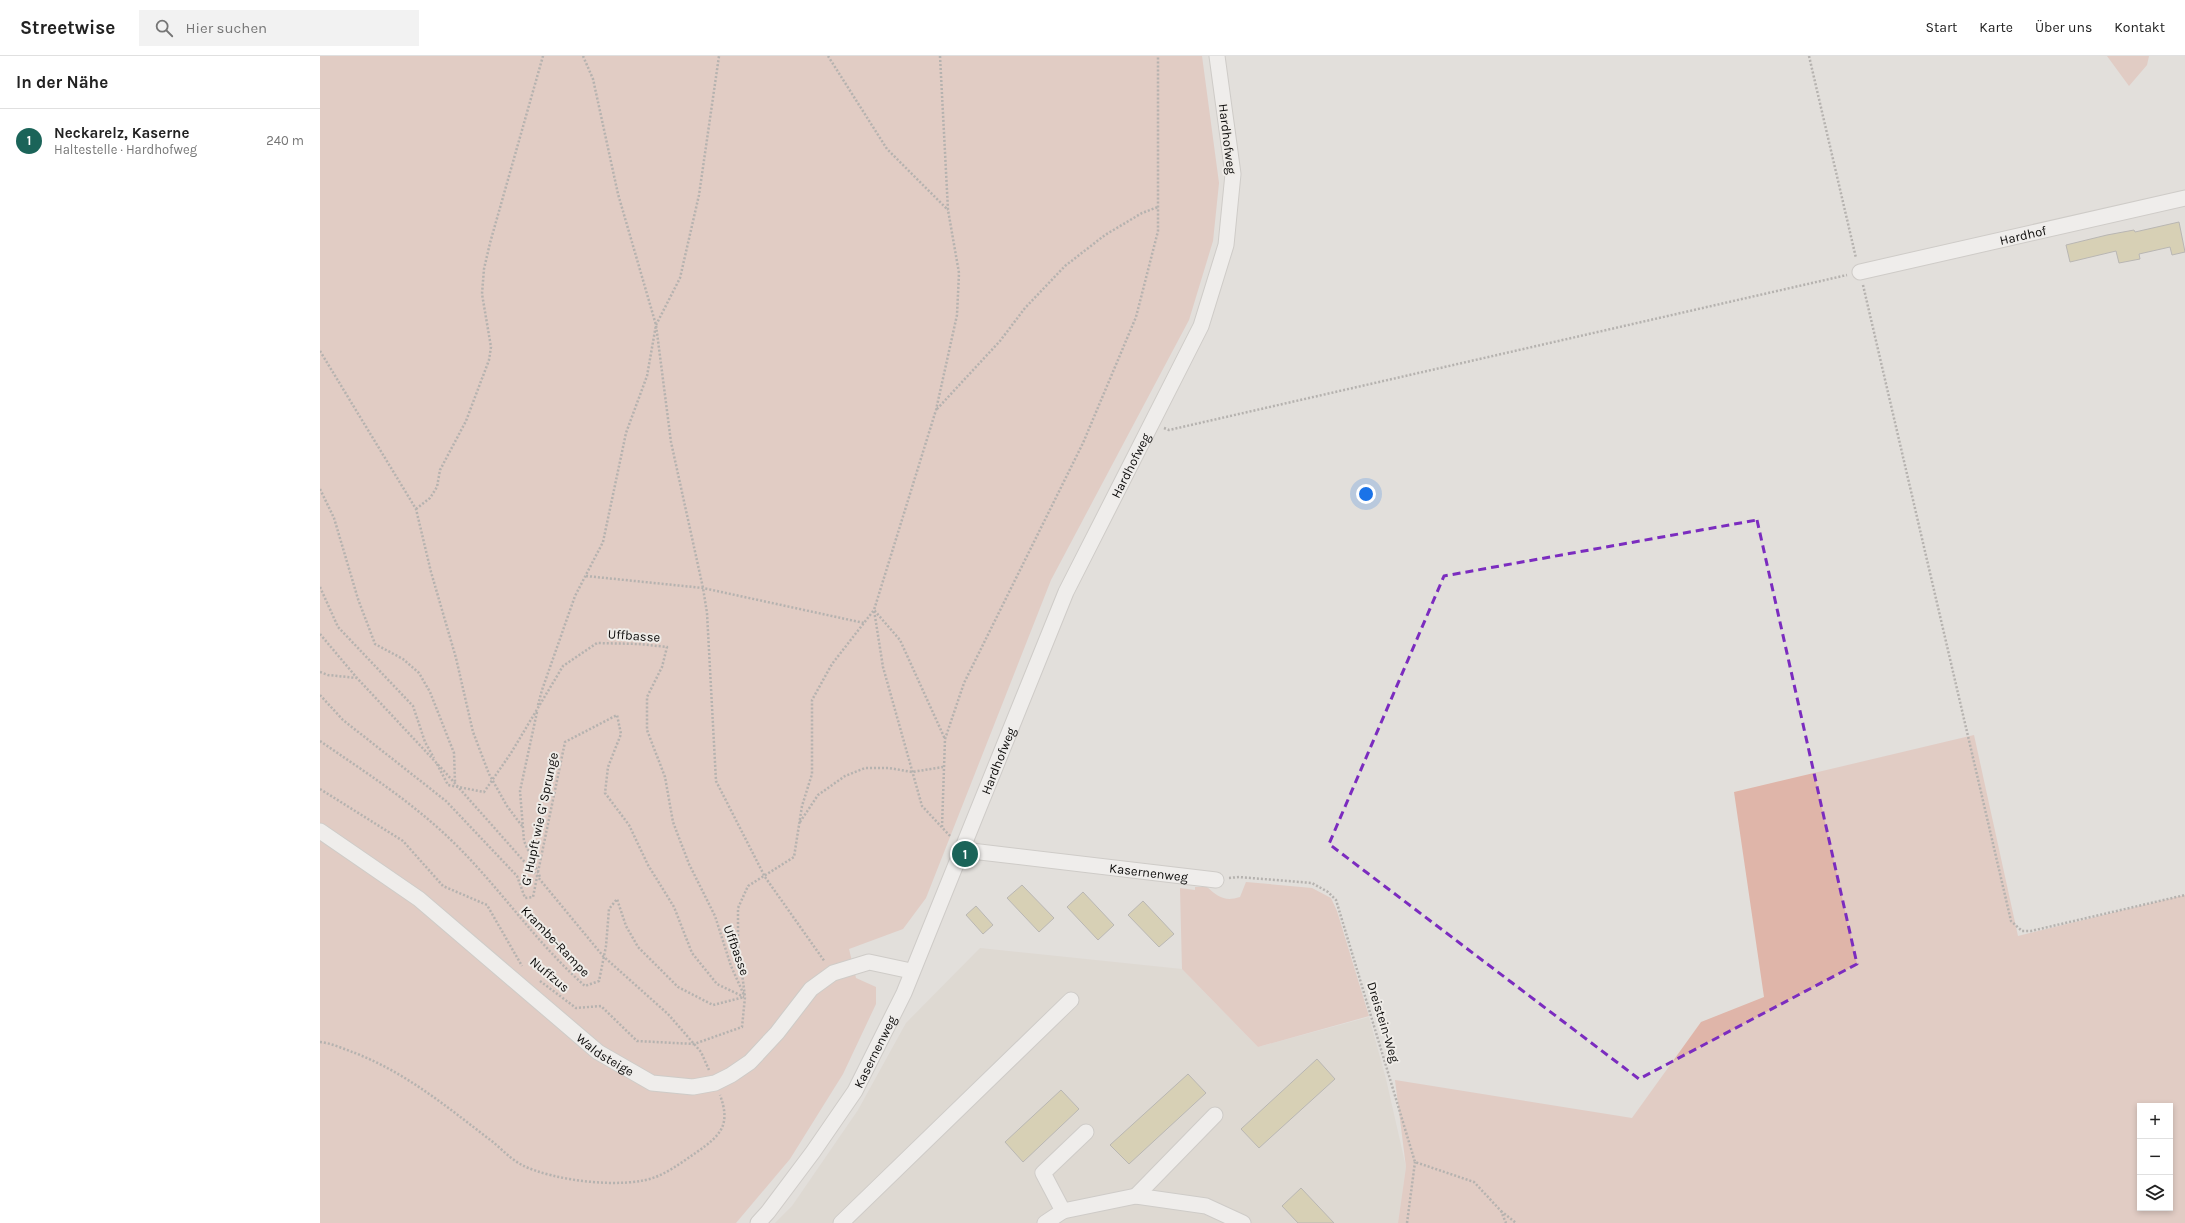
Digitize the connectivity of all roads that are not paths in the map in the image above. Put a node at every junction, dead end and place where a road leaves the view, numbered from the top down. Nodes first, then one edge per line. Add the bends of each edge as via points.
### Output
1 (1217, 56) edge
2 (2185, 198) edge
3 (1860, 272) road end
4 (320, 832) edge
5 (960, 855) junction
6 (1216, 880) road end
7 (911, 971) junction
8 (1071, 1000) dead end
9 (1215, 1115) dead end
10 (1086, 1132) dead end
11 (1136, 1196) junction
12 (1064, 1211) junction
13 (758, 1223) edge
14 (841, 1223) edge
15 (1045, 1223) edge
16 (1243, 1223) edge

1 - 5 street, Hardhofweg via 1234,174 1226,245 1201,326 1066,592
2 - 3 street, Hardhof
4 - 7 street, Waldsteige via 419,899 598,1052 652,1083 693,1088 715,1084 731,1076 750,1062 777,1033 811,989 833,973 869,962
5 - 6 street, Kasernenweg
5 - 7 street, Kasernenweg
7 - 13 street, Kasernenweg via 904,993 855,1091 813,1152
8 - 14 street
9 - 11 street
10 - 12 street via 1043,1173
11 - 12 street
11 - 16 street via 1206,1206
12 - 15 street

